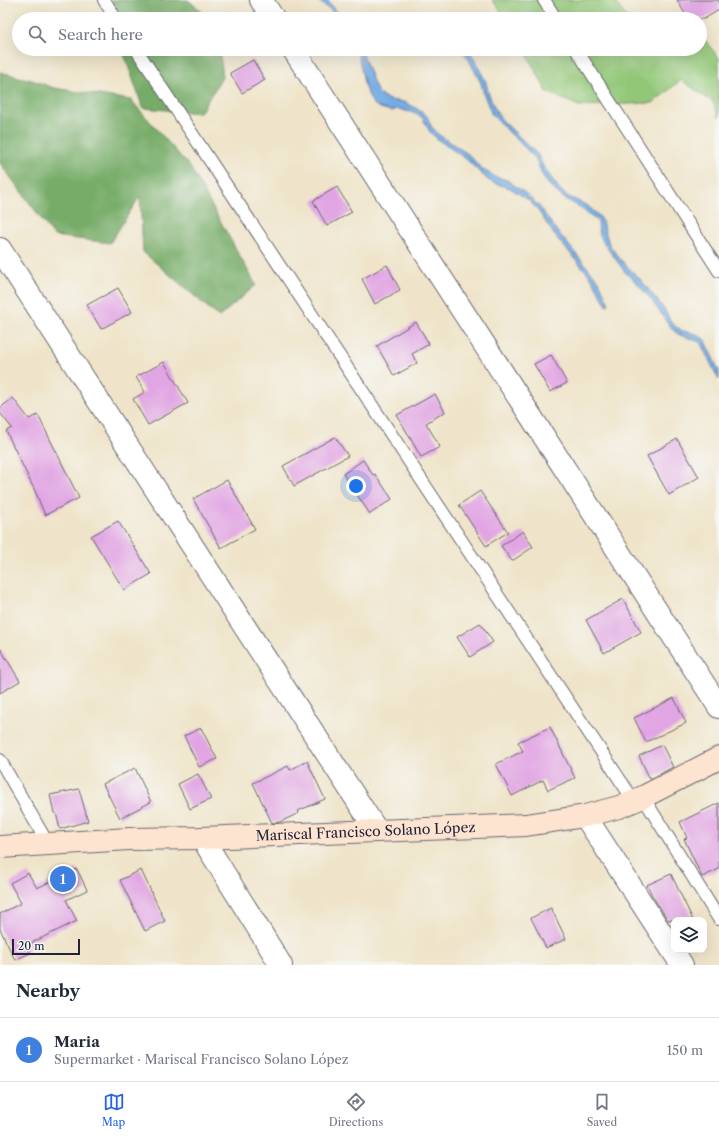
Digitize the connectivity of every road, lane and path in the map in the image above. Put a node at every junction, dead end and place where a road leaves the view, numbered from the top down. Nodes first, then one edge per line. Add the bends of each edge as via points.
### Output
1 (104, 0) edge
2 (261, 0) edge
3 (544, 0) edge
4 (112, 12) edge
5 (269, 12) edge
6 (552, 12) edge
7 (141, 56) edge
8 (298, 56) edge
9 (581, 56) edge
10 (0, 249) edge
11 (719, 271) edge
12 (719, 707) edge
13 (719, 758) edge
14 (0, 760) edge
15 (639, 799) junction
16 (584, 816) junction
17 (377, 831) junction
18 (202, 838) junction
19 (48, 844) junction
20 (0, 847) edge
21 (719, 919) edge
22 (281, 965) edge
23 (682, 965) edge

1 - 4 lane
2 - 5 street
3 - 6 lane
7 - 15 lane
8 - 12 street
9 - 11 lane
10 - 17 street
13 - 15 main road, Mariscal Francisco Solano López
14 - 19 lane
15 - 16 main road, Mariscal Francisco Solano López
15 - 21 lane
16 - 17 main road, Mariscal Francisco Solano López via 526,824
16 - 23 street
17 - 18 main road, Mariscal Francisco Solano López
18 - 19 main road, Mariscal Francisco Solano López
18 - 22 street
19 - 20 main road, Mariscal Francisco Solano López

